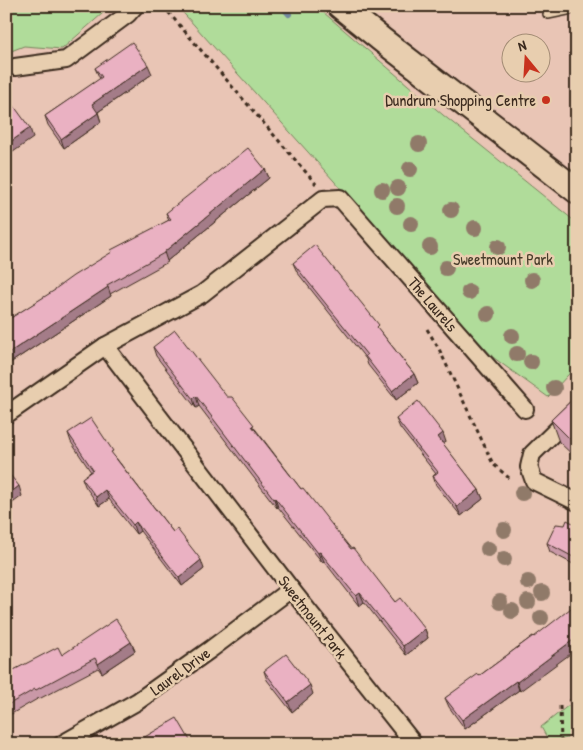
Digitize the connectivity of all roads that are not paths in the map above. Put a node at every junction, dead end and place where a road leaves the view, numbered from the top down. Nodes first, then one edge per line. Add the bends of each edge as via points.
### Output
1 (135, 6) edge
2 (340, 6) edge
3 (577, 8) edge
4 (548, 14) dead end
5 (15, 67) dead end
6 (577, 190) edge
7 (105, 346) junction
8 (525, 409) dead end
9 (577, 410) edge
10 (6, 415) edge
11 (577, 502) edge
12 (291, 588) junction
13 (62, 744) edge
14 (414, 744) edge

1 - 5 street via 66,60
2 - 6 main road
3 - 4 lane
7 - 8 street, The Laurels via 202,294 323,200 340,198
7 - 10 street
7 - 12 street, Sweetmount Park
9 - 11 street via 532,454 529,468 534,480
12 - 13 street, Laurel Drive via 138,702
12 - 14 street, Sweetmount Park

